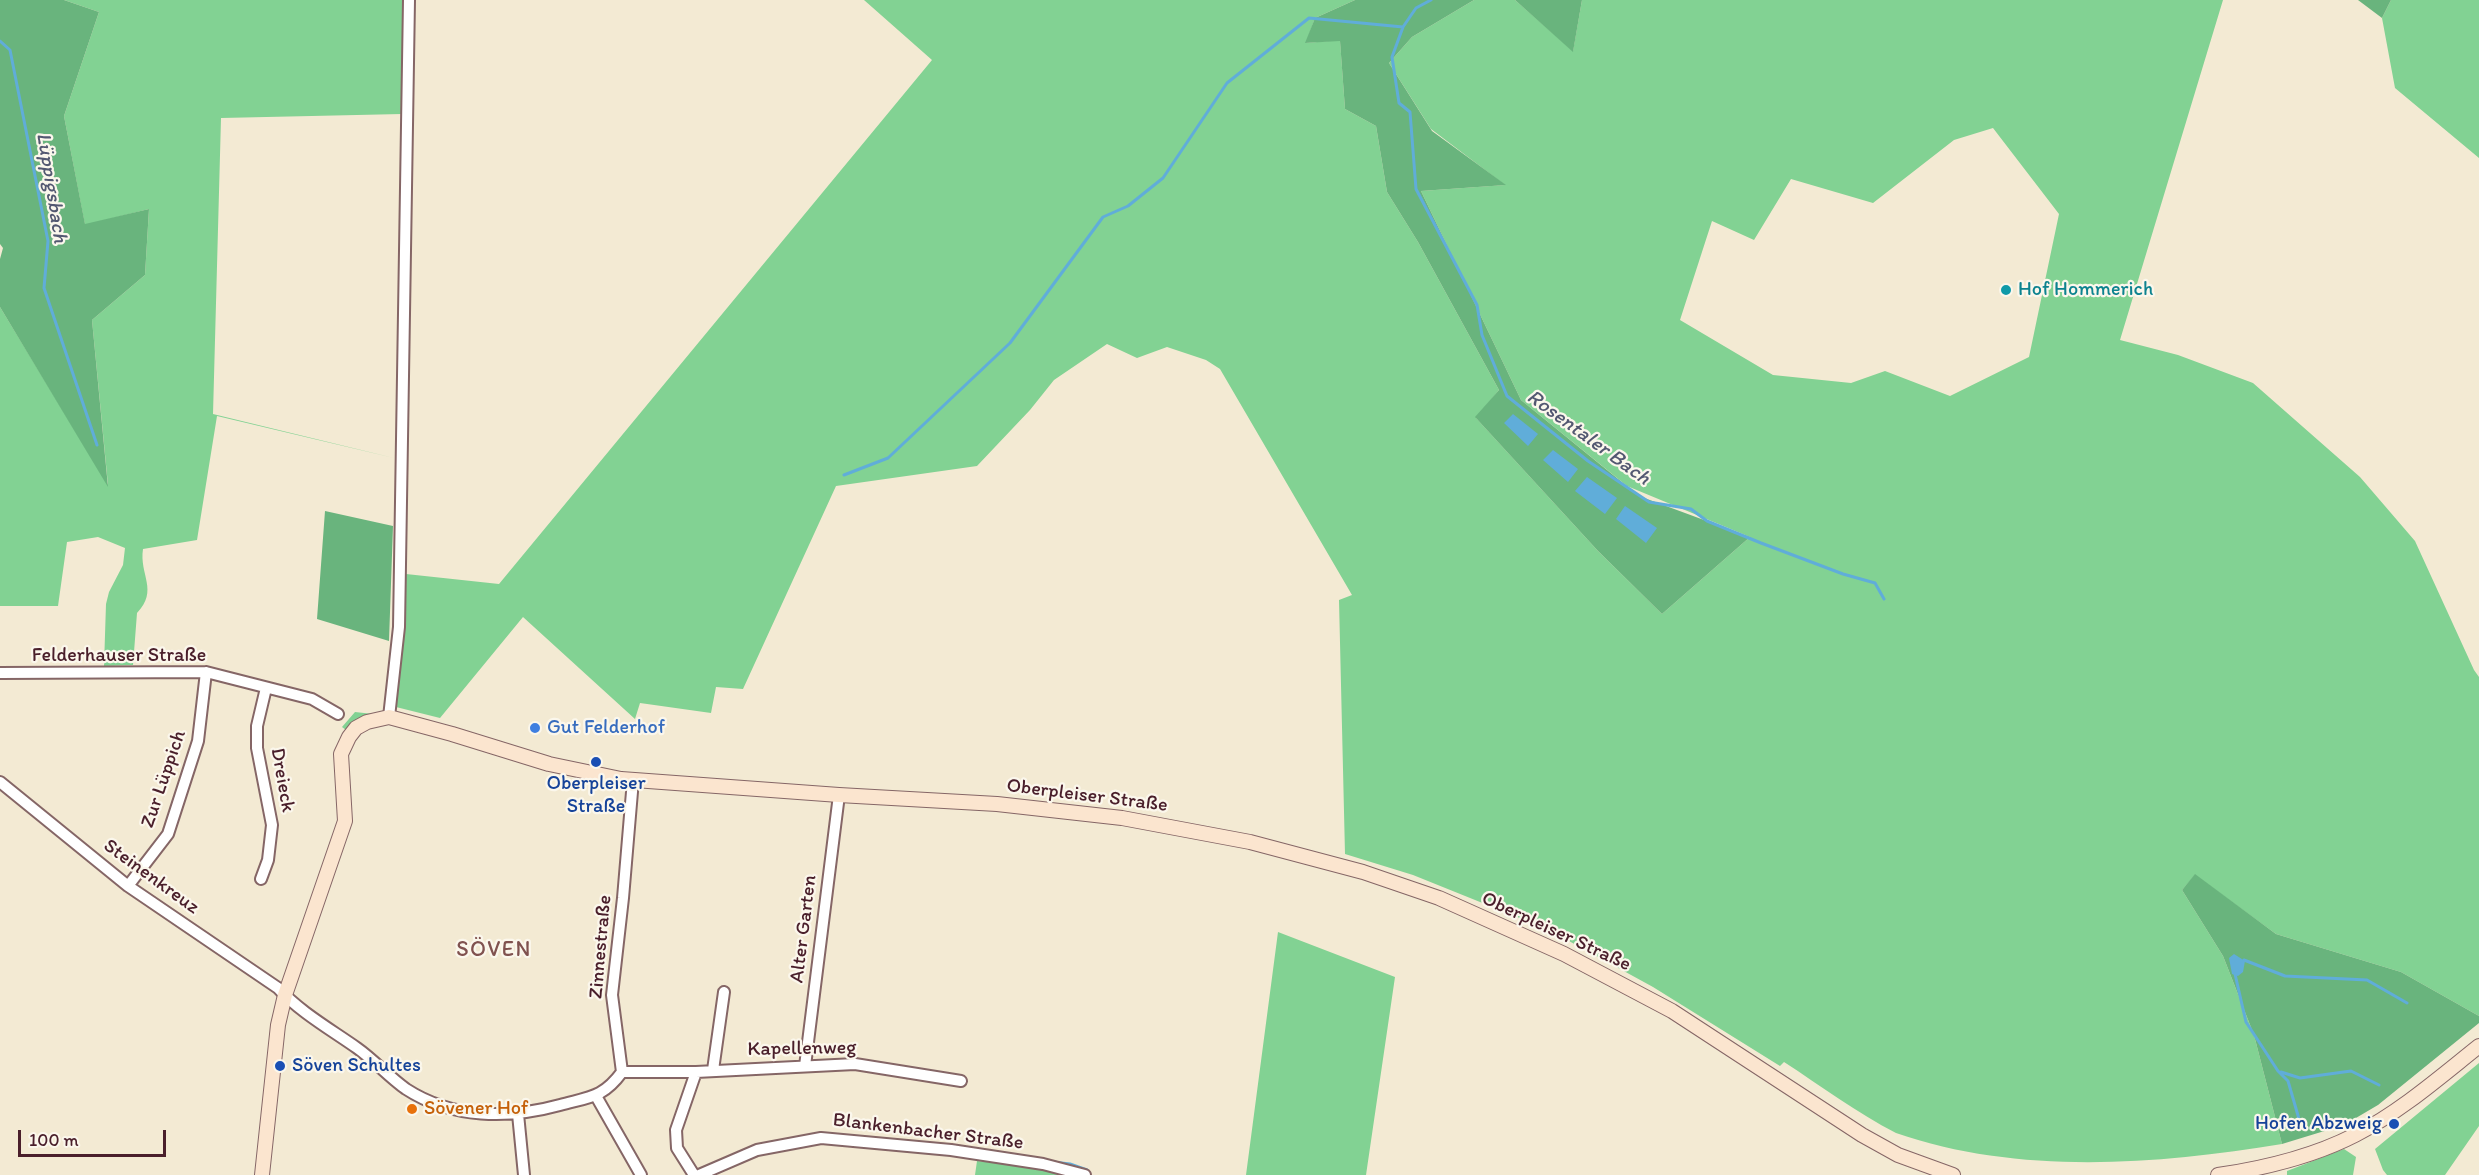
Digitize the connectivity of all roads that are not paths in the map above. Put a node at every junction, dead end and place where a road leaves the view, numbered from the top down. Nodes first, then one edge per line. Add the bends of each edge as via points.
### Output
1 (409, 0) edge
2 (206, 672) junction
3 (0, 673) edge
4 (266, 688) junction
5 (338, 714) dead end
6 (389, 717) junction
7 (633, 780) junction
8 (0, 782) edge
9 (838, 795) junction
10 (261, 879) dead end
11 (128, 886) junction
12 (724, 992) dead end
13 (285, 995) junction
14 (2479, 1046) edge
15 (805, 1066) junction
16 (713, 1070) junction
17 (622, 1072) junction
18 (696, 1072) junction
19 (961, 1081) dead end
20 (596, 1095) junction
21 (518, 1114) junction
22 (262, 1175) edge
23 (525, 1175) edge
24 (640, 1175) edge
25 (697, 1175) edge
26 (1085, 1175) edge
27 (1953, 1175) edge
28 (2218, 1175) edge

1 - 6 street via 399,627
2 - 3 street, Felderhauser Straße
2 - 4 street, Felderhauser Straße
2 - 11 street, Zur Lüppich via 198,741 168,834
4 - 5 street, Felderhauser Straße via 312,699
4 - 10 street, Dreieck via 257,726 257,748 272,825 268,860
6 - 7 main road, Oberpleiser Straße via 549,764
6 - 13 main road via 356,728 341,754 345,821
7 - 9 main road, Oberpleiser Straße
7 - 17 street, Zinnestraße via 612,995
8 - 11 street, Steinenkreuz
9 - 15 street, Alter Garten
9 - 27 main road, Oberpleiser Straße via 997,804 1187,828 1286,850 1411,888 1563,954 1662,1006 1898,1155
11 - 13 street, Steinenkreuz
12 - 16 street
13 - 21 street via 369,1056 404,1088 429,1102 477,1114
13 - 22 main road via 278,1025
14 - 28 main road via 2355,1135 2294,1159
15 - 16 street, Kapellenweg
15 - 19 street, Kapellenweg via 855,1064
16 - 18 street, Kapellenweg
17 - 18 street, Kapellenweg
17 - 20 street via 611,1087
18 - 25 street, Blankenbacher Straße via 676,1130 677,1148
20 - 21 street
20 - 24 street
21 - 23 street
25 - 26 street, Blankenbacher Straße via 757,1149 821,1138 951,1150 1043,1164

